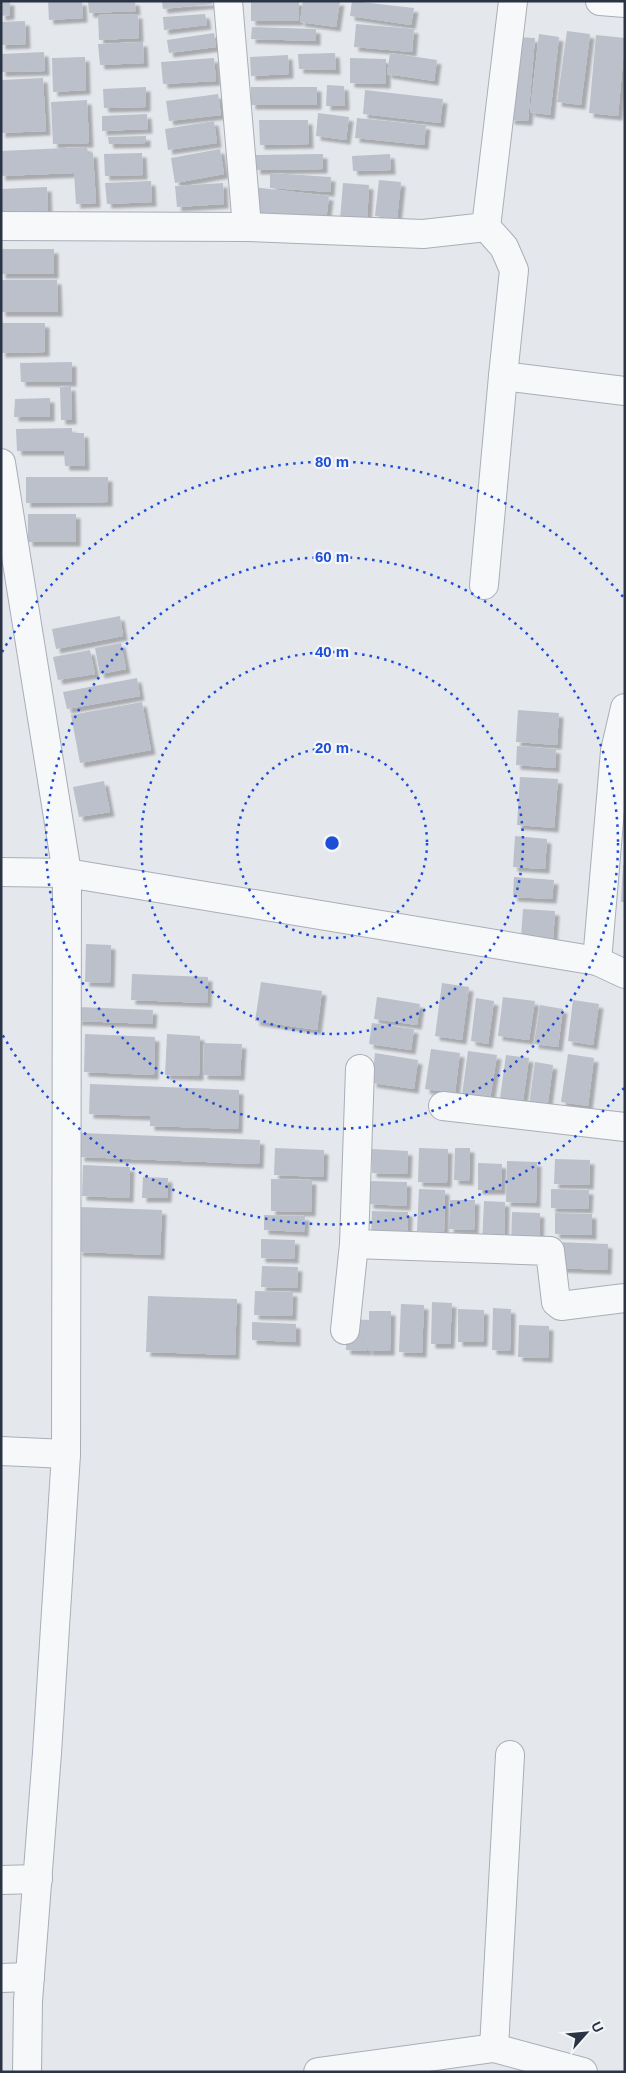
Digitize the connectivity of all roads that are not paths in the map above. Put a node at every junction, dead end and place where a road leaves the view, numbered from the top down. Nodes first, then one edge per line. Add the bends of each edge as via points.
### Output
1 (228, 1) edge
2 (513, 1) edge
3 (600, 1) edge
4 (625, 3) edge
5 (1, 226) edge
6 (247, 227) junction
7 (486, 227) junction
8 (504, 376) junction
9 (625, 391) edge
10 (1, 463) edge
11 (484, 585) dead end
12 (623, 723) edge
13 (1, 872) edge
14 (67, 873) junction
15 (613, 920) edge
16 (597, 961) junction
17 (625, 974) edge
18 (360, 1069) dead end
19 (443, 1106) dead end
20 (625, 1127) edge
21 (354, 1244) junction
22 (625, 1298) edge
23 (344, 1330) dead end
24 (1, 1451) edge
25 (66, 1454) junction
26 (510, 1755) dead end
27 (38, 1879) junction
28 (1, 1880) edge
29 (30, 1977) junction
30 (1, 1978) edge
31 (494, 2048) junction
32 (27, 2072) edge
33 (318, 2072) edge
34 (583, 2072) edge

1 - 6 street
2 - 7 street
3 - 4 street
5 - 6 street
6 - 7 street via 423,234
7 - 8 street via 504,247 514,270
8 - 9 street
8 - 11 street
10 - 14 street
12 - 15 street via 615,751
13 - 14 street
14 - 16 street
14 - 25 street
15 - 16 street
16 - 17 street
18 - 21 street
19 - 20 street
21 - 22 street via 550,1251 556,1302 561,1306
21 - 23 street
24 - 25 street
25 - 27 street
26 - 31 street
27 - 28 street
27 - 29 street
29 - 30 street
29 - 32 street
31 - 33 street
31 - 34 street

